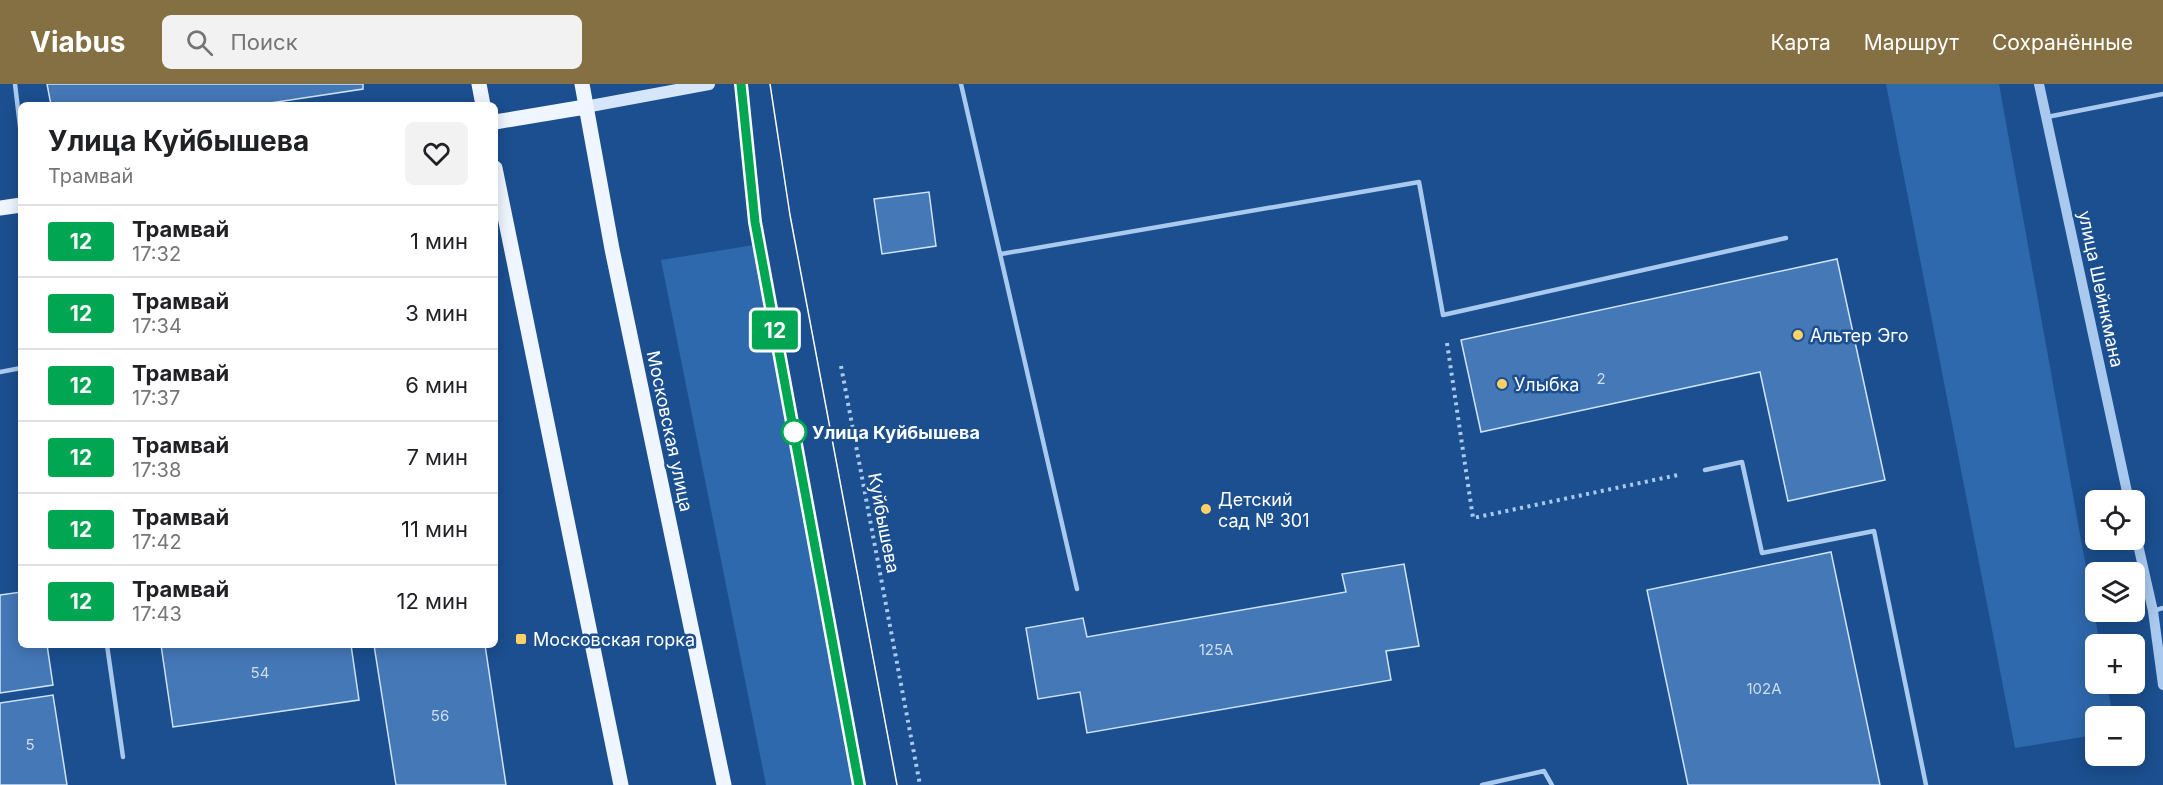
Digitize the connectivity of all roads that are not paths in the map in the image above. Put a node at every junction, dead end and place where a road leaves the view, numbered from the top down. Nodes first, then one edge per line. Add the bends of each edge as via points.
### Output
1 (15, 84) edge
2 (479, 84) edge
3 (582, 84) edge
4 (709, 84) edge
5 (961, 84) edge
6 (2039, 84) edge
7 (2163, 94) edge
8 (482, 102) edge
9 (585, 107) junction
10 (18, 110) edge
11 (2047, 117) junction
12 (498, 122) edge
13 (498, 183) edge
14 (18, 205) edge
15 (0, 208) edge
16 (1786, 238) dead end
17 (1001, 254) junction
18 (18, 369) edge
19 (0, 372) edge
20 (1705, 470) dead end
21 (2127, 490) edge
22 (2141, 550) edge
23 (1077, 589) dead end
24 (2158, 610) edge
25 (107, 648) edge
26 (2163, 685) edge
27 (123, 757) dead end
28 (621, 785) edge
29 (724, 785) edge
30 (1482, 785) edge
31 (1552, 785) edge
32 (1926, 785) edge

1 - 10 lane
2 - 8 main road
3 - 9 main road, Московская улица
4 - 9 main road
5 - 17 lane
6 - 11 street, улица Шейнкмана
7 - 11 lane
9 - 12 main road
9 - 29 main road, Московская улица
11 - 21 street, улица Шейнкмана
13 - 28 main road
14 - 15 main road
16 - 17 lane via 1443,315 1419,182
17 - 23 lane
18 - 19 lane
20 - 32 lane via 1742,462 1761,553 1874,531
22 - 24 street
24 - 26 street
25 - 27 lane
30 - 31 lane via 1544,771

